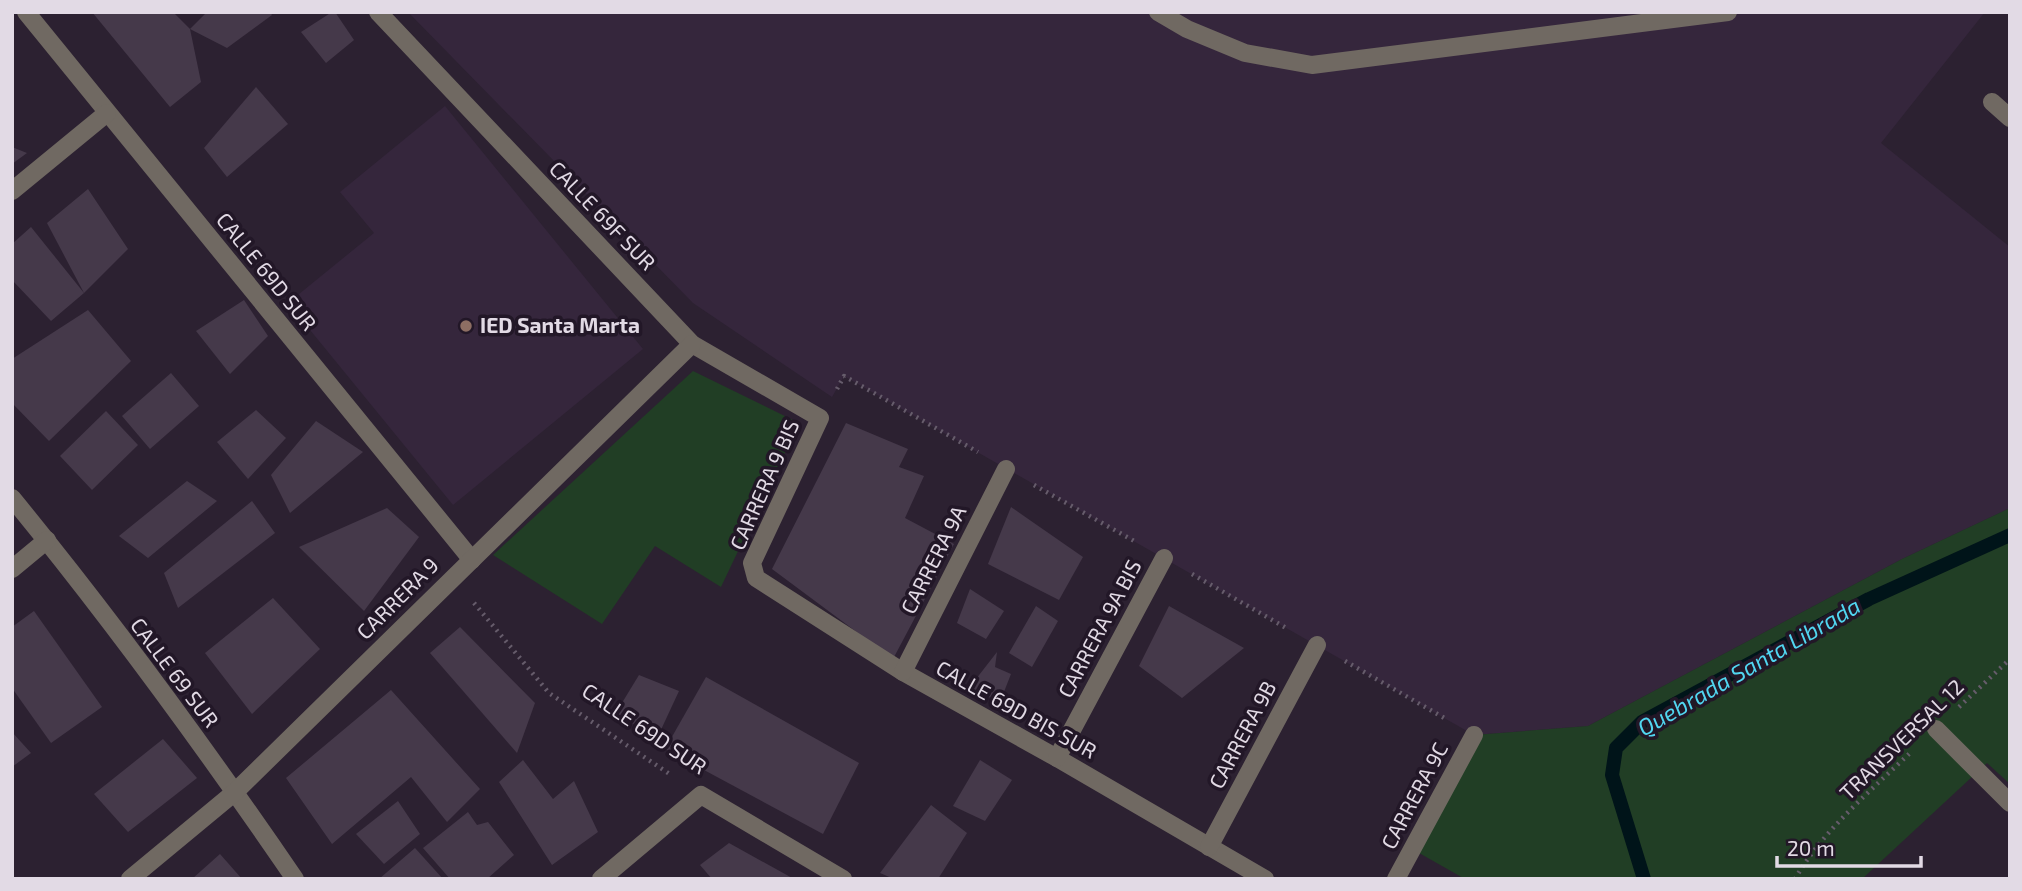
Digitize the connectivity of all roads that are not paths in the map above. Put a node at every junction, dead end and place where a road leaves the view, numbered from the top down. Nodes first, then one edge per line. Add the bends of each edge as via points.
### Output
1 (26, 12) edge
2 (377, 12) edge
3 (1158, 12) edge
4 (1728, 12) edge
5 (1992, 103) dead end
6 (107, 113) junction
7 (2010, 118) edge
8 (12, 191) edge
9 (692, 344) junction
10 (820, 418) joint
11 (1006, 469) dead end
12 (12, 498) edge
13 (47, 540) junction
14 (1164, 558) dead end
15 (471, 560) junction
16 (12, 569) edge
17 (752, 570) joint
18 (1317, 645) dead end
19 (903, 672) junction
20 (1936, 729) road end
21 (1474, 735) dead end
22 (1058, 758) junction
23 (236, 792) junction
24 (2010, 803) edge
25 (1209, 847) junction
26 (130, 879) edge
27 (295, 879) edge
28 (601, 879) edge
29 (844, 879) edge
30 (1265, 879) edge
31 (1396, 879) edge

1 - 6 street, CALLE 69D SUR
2 - 9 street, CALLE 69F SUR
3 - 4 street via 1245,53 1312,65
5 - 7 street
6 - 8 street
6 - 15 street, CALLE 69D SUR
9 - 10 street, CALLE 69F SUR
9 - 15 street, CARRERA 9
10 - 17 street, CARRERA 9 BIS
11 - 19 street, CARRERA 9A
12 - 13 street, CALLE 69 SUR
13 - 16 street
13 - 23 street, CALLE 69 SUR
14 - 22 street, CARRERA 9A BIS
15 - 23 street, CARRERA 9
17 - 19 street, CALLE 69D BIS SUR via 756,579
18 - 25 street, CARRERA 9B
19 - 22 street, CALLE 69D BIS SUR
20 - 24 street
21 - 31 street, CARRERA 9C
22 - 25 street, CALLE 69D BIS SUR
23 - 26 street, CARRERA 9
23 - 27 street, CALLE 69 SUR
25 - 30 street, CALLE 69D BIS SUR
28 - 29 street, CALLE 69D SUR via 701,795

